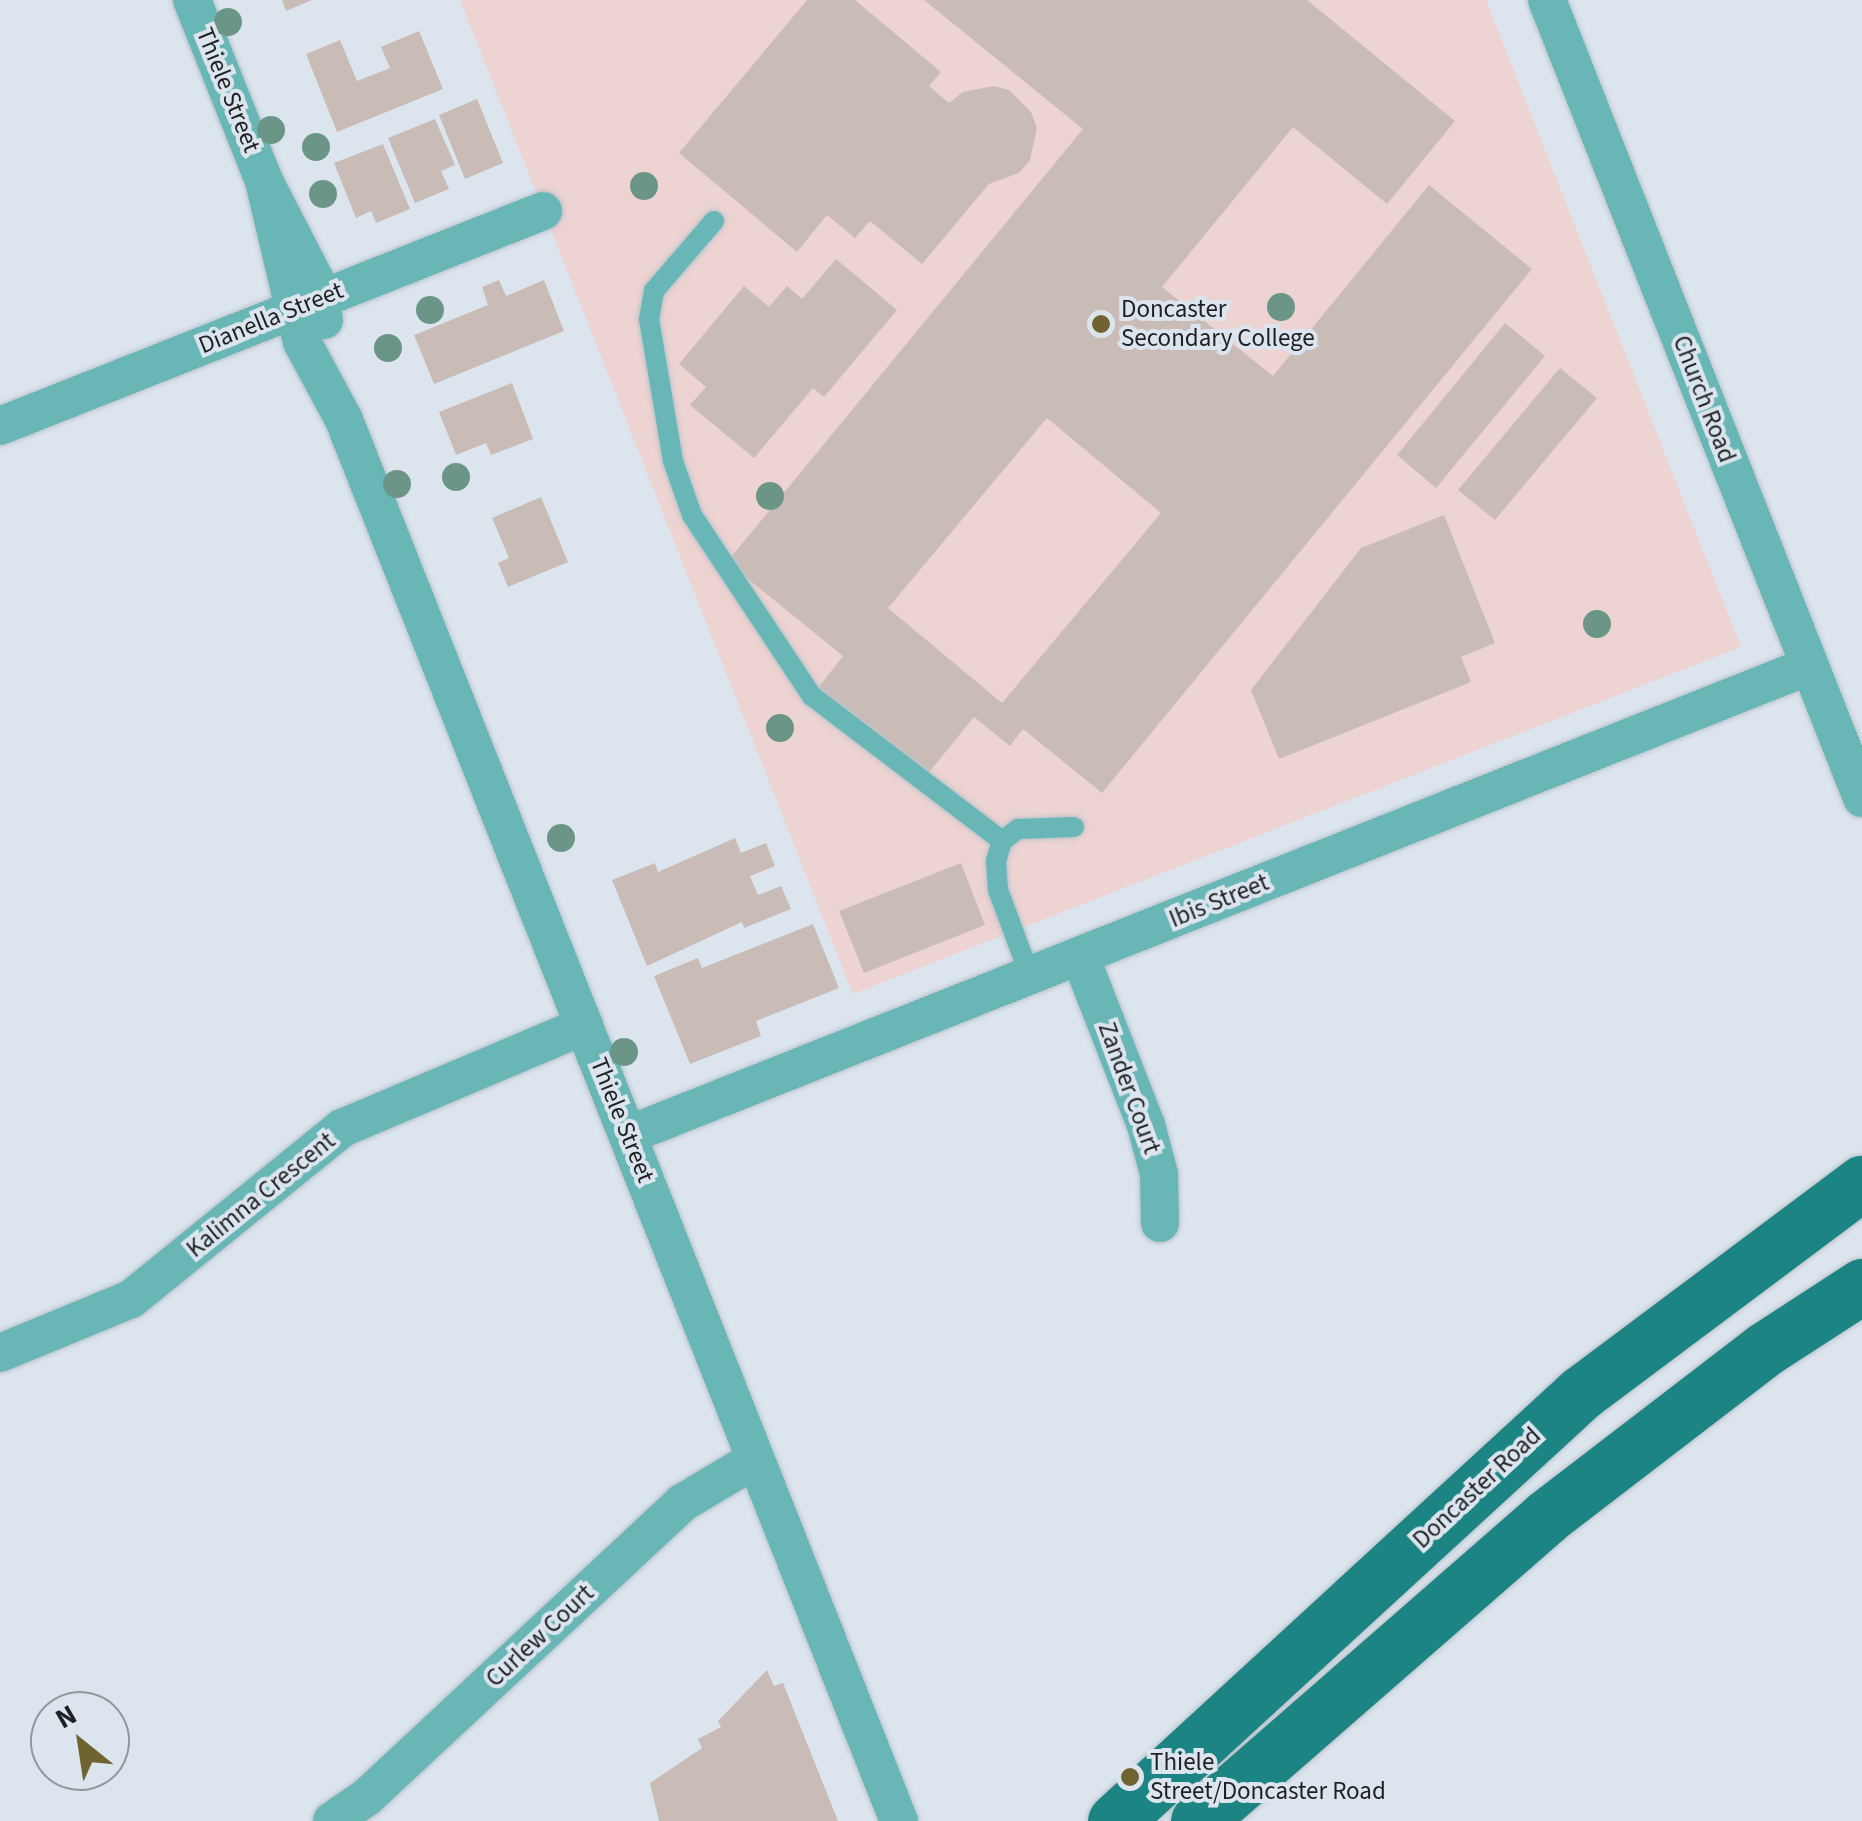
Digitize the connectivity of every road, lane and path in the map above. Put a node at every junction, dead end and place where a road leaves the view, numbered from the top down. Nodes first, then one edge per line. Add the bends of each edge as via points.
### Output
1 (192, 0) edge
2 (1547, 0) edge
3 (543, 211) dead end
4 (714, 221) dead end
5 (307, 304) junction
6 (0, 426) edge
7 (1809, 666) junction
8 (1862, 798) edge
9 (1074, 827) dead end
10 (1002, 841) junction
11 (1080, 956) junction
12 (1030, 976) junction
13 (584, 1026) junction
14 (628, 1135) junction
15 (1862, 1184) edge
16 (1160, 1222) dead end
17 (1862, 1286) edge
18 (0, 1353) edge
19 (754, 1460) junction
20 (1224, 1813) edge
21 (332, 1821) edge
22 (899, 1821) edge
23 (1115, 1821) edge

1 - 5 street, Thiele Street
2 - 7 street, Church Road
3 - 5 street, Dianella Street
4 - 10 lane via 654,291 649,320 673,461 692,515 719,564 828,712
5 - 6 street, Dianella Street
5 - 13 street, Thiele Street via 302,342 344,420
7 - 8 street, Church Road
7 - 11 street, Ibis Street
9 - 10 lane via 1039,824
10 - 12 lane via 995,877
11 - 12 street, Ibis Street
11 - 16 street, Zander Court via 1146,1125 1159,1174
12 - 14 street, Ibis Street
13 - 14 street, Thiele Street
13 - 18 street, Kalimna Crescent via 342,1128 131,1299
14 - 19 street, Thiele Street
15 - 23 main road, Doncaster Road via 1581,1393
17 - 20 main road via 1764,1349 1546,1518
19 - 21 street, Curlew Court via 682,1503 367,1797
19 - 22 street, Thiele Street

